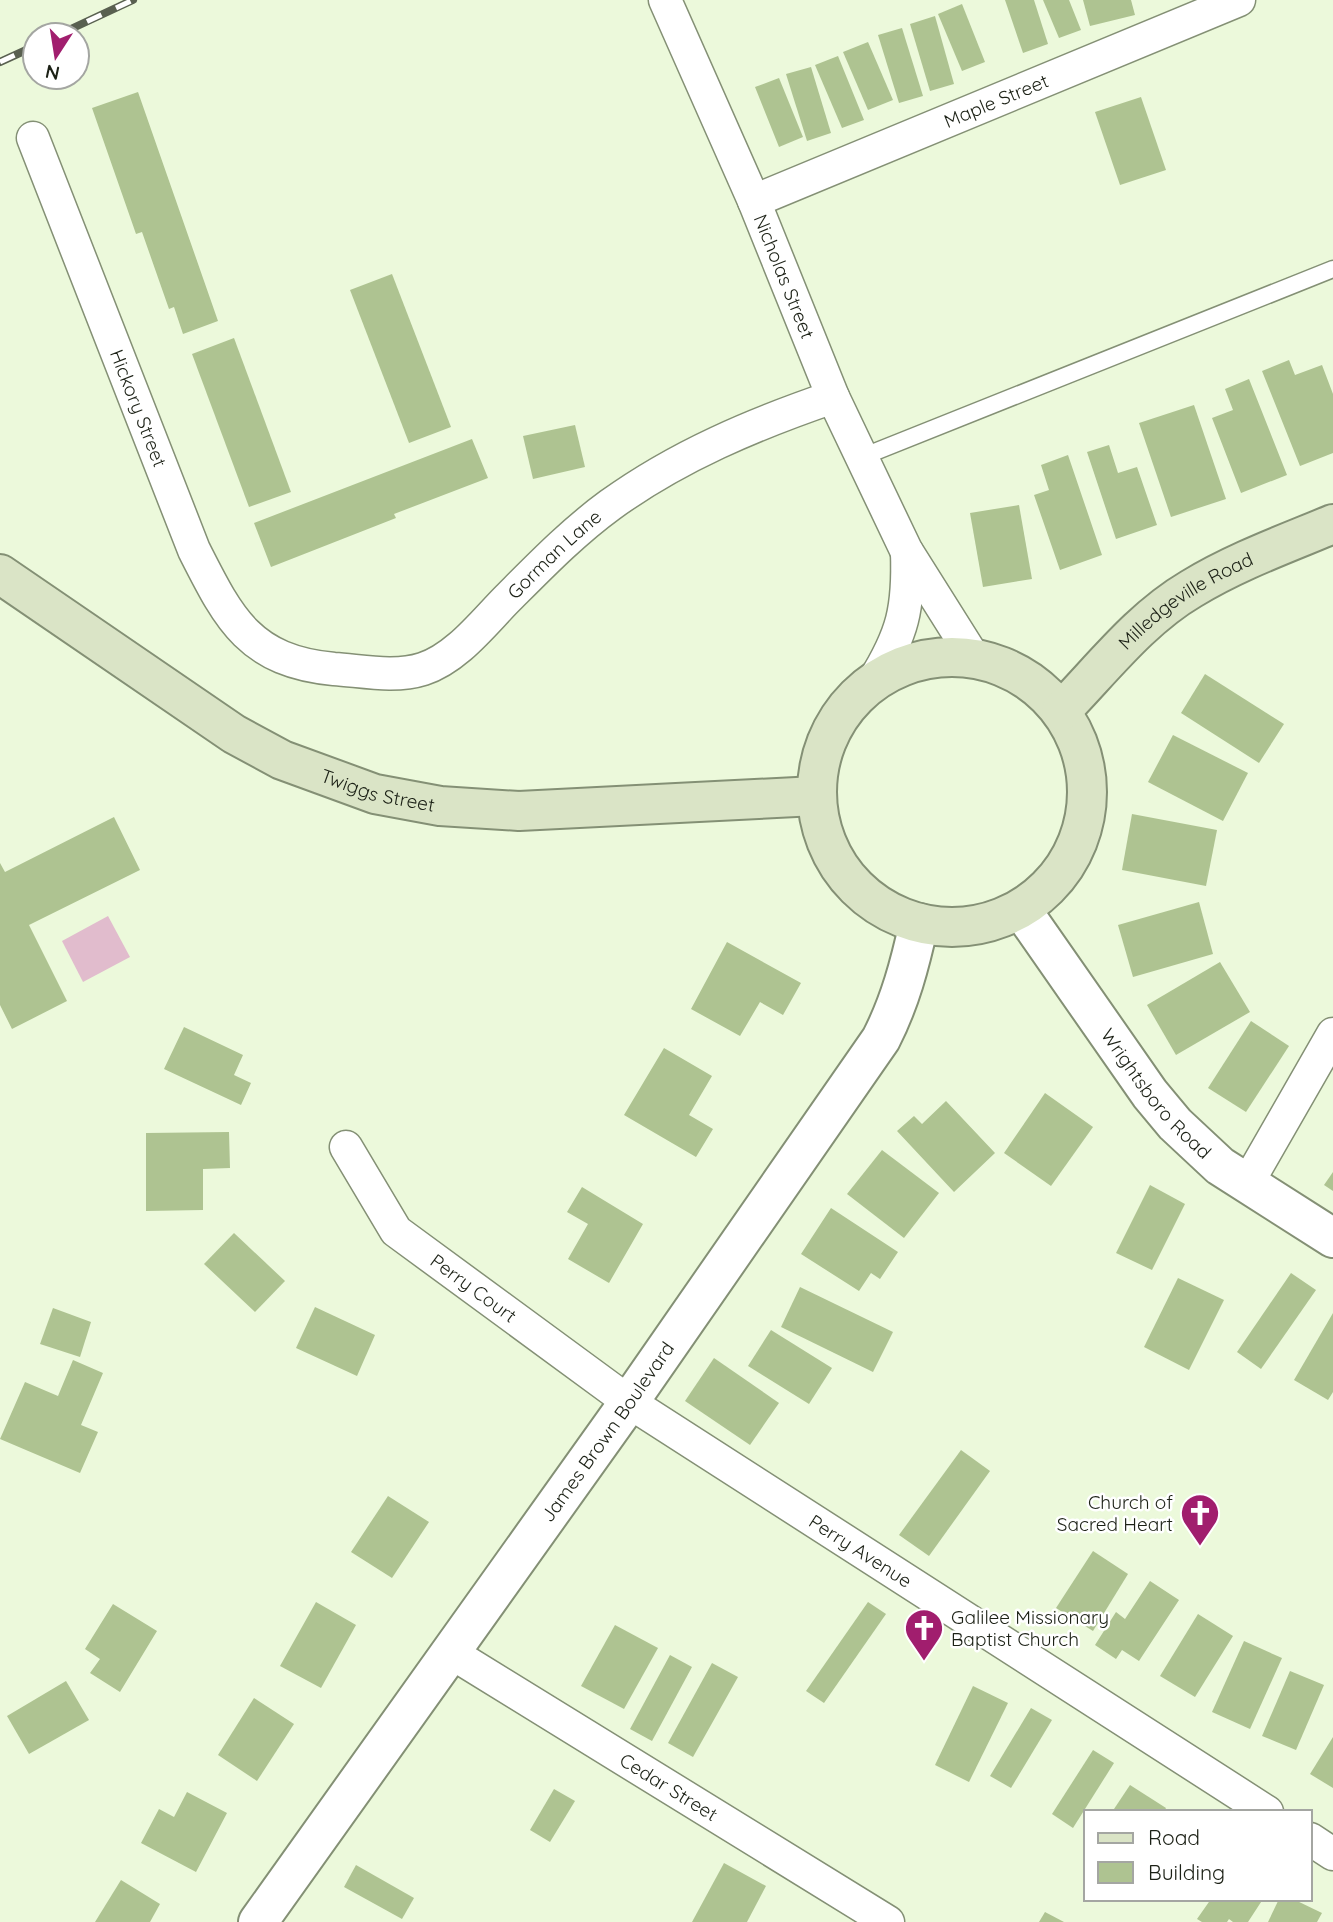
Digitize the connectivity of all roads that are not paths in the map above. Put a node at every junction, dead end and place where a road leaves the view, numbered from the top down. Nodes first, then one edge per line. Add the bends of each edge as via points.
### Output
1 (665, 0) edge
2 (1239, 0) edge
3 (33, 138) dead end
4 (754, 201) junction
5 (1333, 269) edge
6 (834, 397) junction
7 (862, 457) junction
8 (1333, 524) edge
9 (906, 550) junction
10 (0, 574) edge
11 (278, 654) joint
12 (974, 658) junction
13 (873, 682) junction
14 (1061, 711) junction
15 (817, 796) junction
16 (1021, 909) junction
17 (919, 923) junction
18 (1333, 1034) edge
19 (346, 1147) dead end
20 (1247, 1184) junction
21 (1333, 1238) edge
22 (629, 1402) junction
23 (450, 1652) junction
24 (1264, 1810) edge
25 (1312, 1840) edge
26 (1333, 1854) edge
27 (258, 1922) edge
28 (888, 1922) edge

1 - 4 street, Nicholas Street
2 - 4 street, Maple Street
3 - 11 street, Hickory Street via 194,550 238,626 252,641
4 - 6 street, Nicholas Street
5 - 7 lane
6 - 7 street, Nicholas Street
6 - 11 street, Gorman Lane via 712,444 660,472 574,533 463,643 424,669 396,674 314,667
7 - 9 street, Nicholas Street
8 - 14 main road, Milledgeville Road via 1234,565 1189,590 1149,620
9 - 12 street, Nicholas Street
9 - 13 street, Nicholas Street via 908,590 900,629
10 - 15 main road, Twiggs Street via 234,734 282,760 375,794 440,806 519,811
12 - 13 main road via 938,657 904,665
12 - 14 main road via 1007,668 1037,686
13 - 15 main road via 842,713 822,753
14 - 16 main road via 1082,751 1088,797 1079,841 1056,880
15 - 17 main road via 825,839 846,877 879,906
16 - 17 main road via 989,923 954,927
16 - 20 street, Wrightsboro Road via 1150,1094 1197,1146
17 - 22 street, James Brown Boulevard via 895,1013 881,1039
18 - 20 street
19 - 22 street, Perry Court via 396,1231
20 - 21 street, Wrightsboro Road
22 - 23 street, James Brown Boulevard
22 - 24 street, Perry Avenue
23 - 27 street, James Brown Boulevard
23 - 28 street, Cedar Street
25 - 26 street

